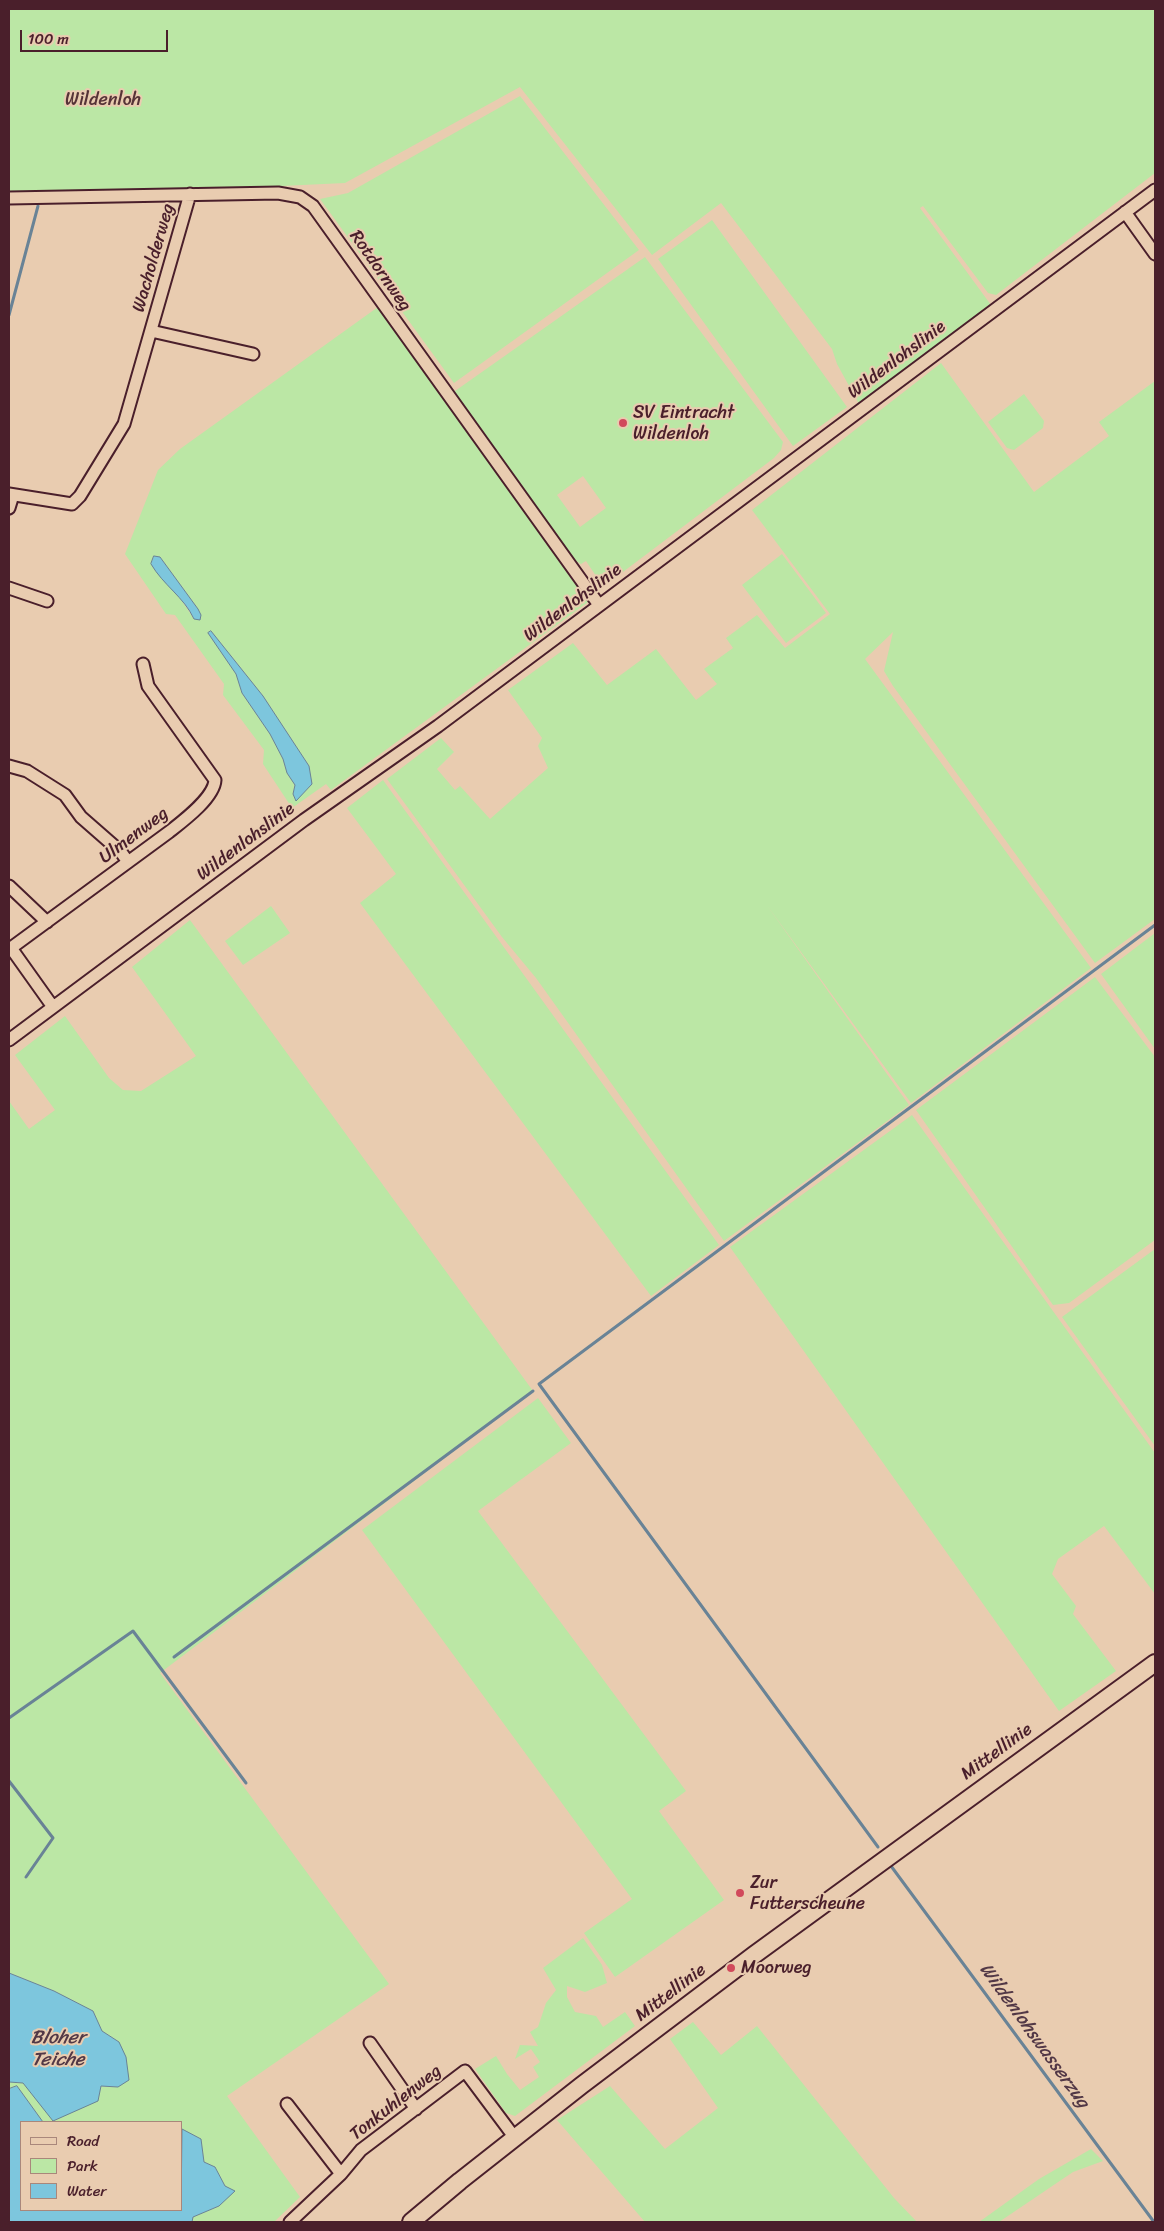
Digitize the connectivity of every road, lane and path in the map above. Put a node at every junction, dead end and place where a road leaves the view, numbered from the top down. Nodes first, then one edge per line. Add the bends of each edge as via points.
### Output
1 (1155, 190) edge
2 (190, 194) junction
3 (9, 198) edge
4 (1126, 212) junction
5 (1155, 254) edge
6 (151, 331) junction
7 (253, 354) dead end
8 (11, 494) edge
9 (9, 508) edge
10 (9, 588) edge
11 (47, 601) dead end
12 (598, 605) junction
13 (143, 664) dead end
14 (9, 766) edge
15 (128, 862) junction
16 (9, 886) edge
17 (47, 922) junction
18 (10, 949) edge
19 (52, 1008) junction
20 (9, 1040) edge
21 (1155, 1662) edge
22 (370, 2043) dead end
23 (287, 2104) dead end
24 (416, 2109) junction
25 (515, 2138) junction
26 (341, 2174) junction
27 (290, 2222) edge
28 (411, 2222) edge

1 - 4 street, Wildenlohslinie
2 - 3 street, Rotdornweg
2 - 6 street, Wacholderweg
2 - 12 street, Rotdornweg via 278,193 300,197 313,206
4 - 5 street
4 - 12 street, Wildenlohslinie
6 - 7 street, Wacholderweg
6 - 8 street, Wacholderweg via 124,424 80,496 72,504
8 - 9 street
10 - 11 street
12 - 19 street, Wildenlohslinie
13 - 15 street, Ulmenweg via 148,686 215,780 214,787 190,816
14 - 15 street via 44,780 65,795 81,817
15 - 17 street, Ulmenweg
16 - 17 street
17 - 18 street, Ulmenweg
18 - 19 street, Ulmenweg
19 - 20 street, Wildenlohslinie
21 - 25 street, Mittellinie via 754,1955
22 - 24 street
23 - 26 street
24 - 25 street, Tonkuhlenweg via 464,2071
24 - 26 street, Tonkuhlenweg via 361,2150
25 - 28 street, Mittellinie
26 - 27 street, Tonkuhlenweg

